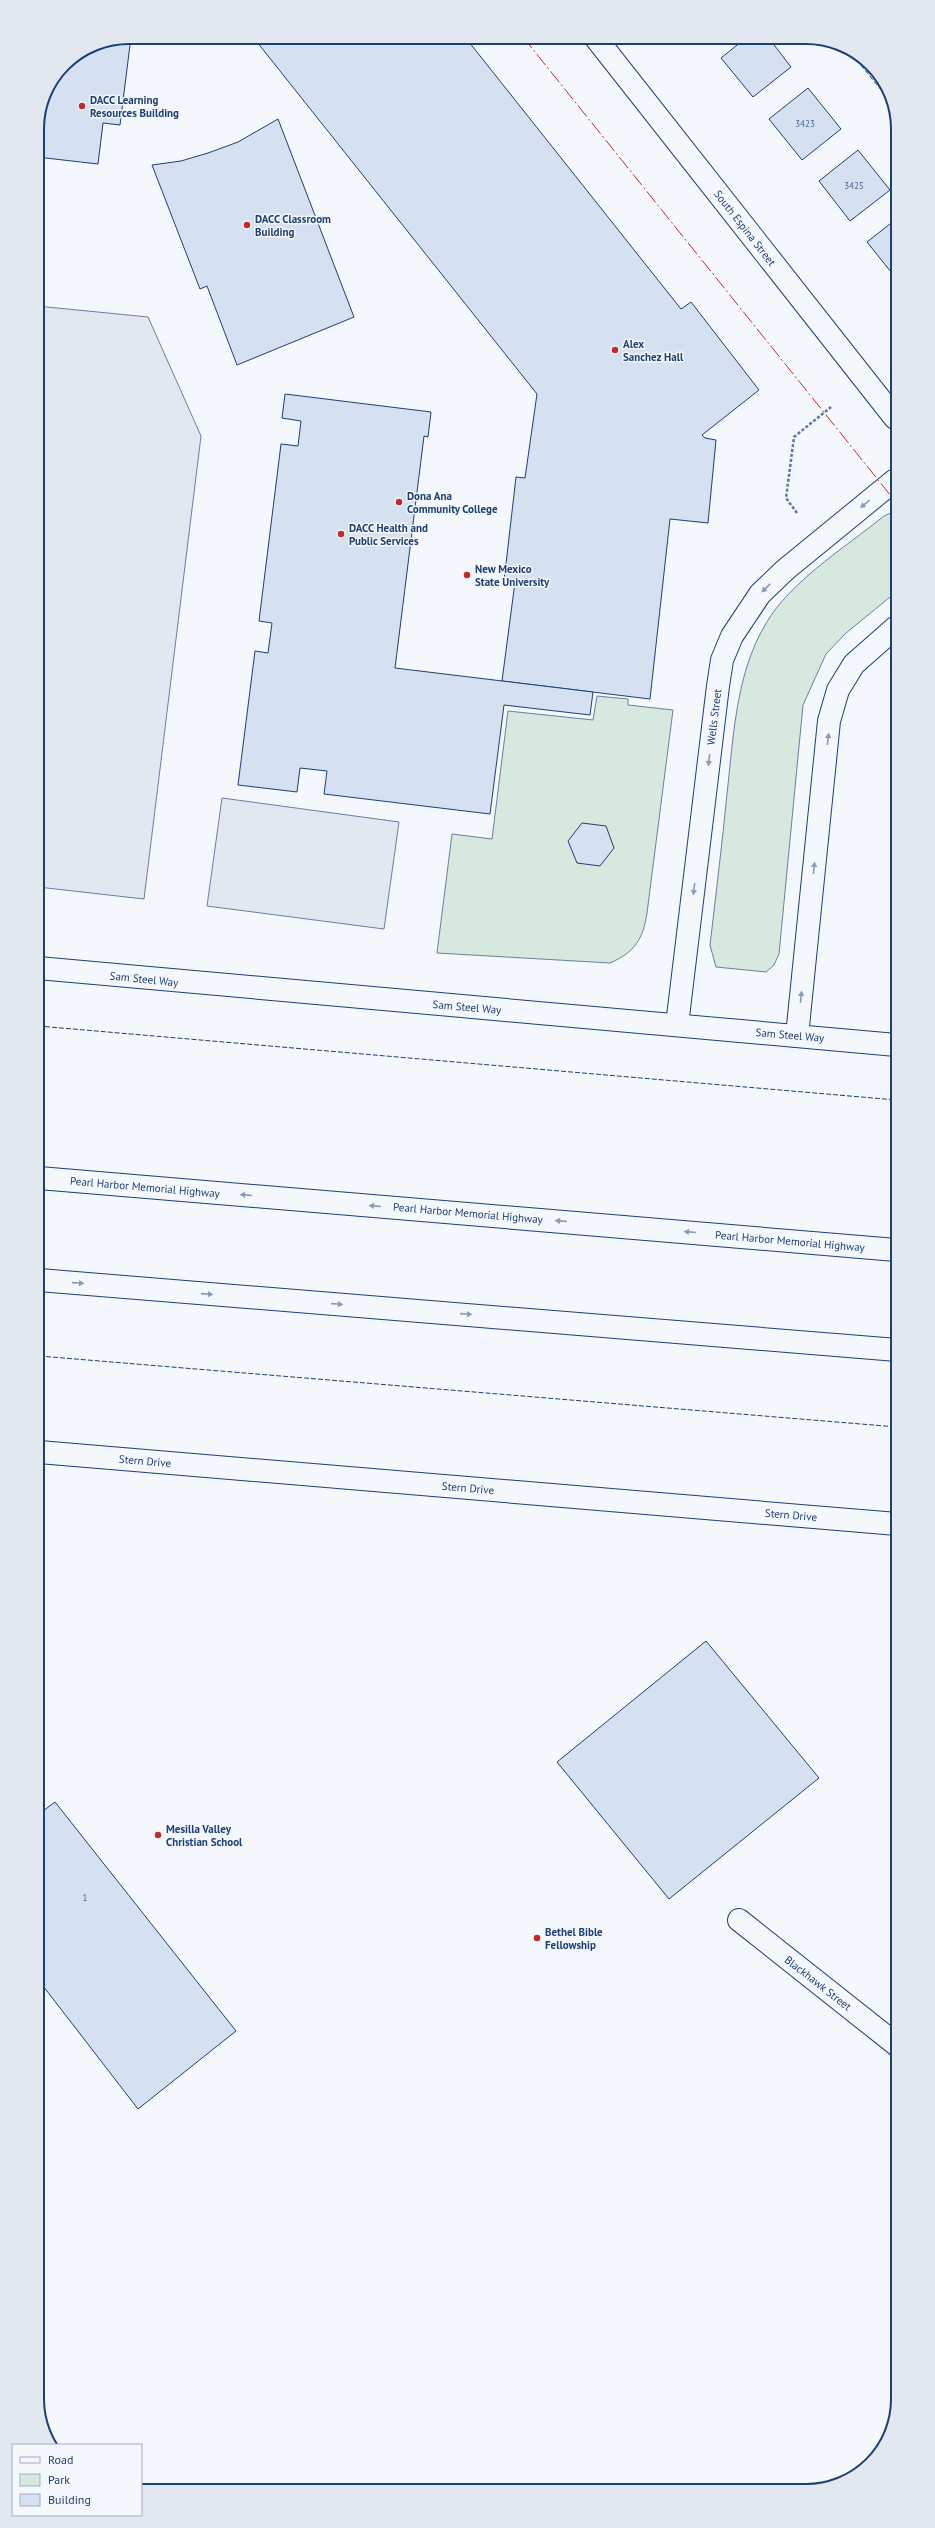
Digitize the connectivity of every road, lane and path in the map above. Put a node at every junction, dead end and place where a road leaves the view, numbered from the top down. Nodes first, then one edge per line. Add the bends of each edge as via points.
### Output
1 (601, 44) edge
2 (832, 407) dead end
3 (891, 413) edge
4 (891, 483) edge
5 (796, 513) dead end
6 (891, 631) edge
7 (44, 969) edge
8 (677, 1026) junction
9 (797, 1036) junction
10 (891, 1045) edge
11 (44, 1178) edge
12 (891, 1250) edge
13 (44, 1280) edge
14 (891, 1350) edge
15 (44, 1452) edge
16 (891, 1523) edge
17 (739, 1920) dead end
18 (891, 2040) edge

1 - 3 main road, South Espina Street
2 - 5 path via 794,436 786,498
4 -> 8 main road, Wells Street via 770,584 746,612 722,660
9 -> 6 main road via 829,720 838,690 854,664
7 - 8 main road, Sam Steel Way
8 - 9 main road, Sam Steel Way
9 - 10 main road, Sam Steel Way
12 -> 11 main road, Pearl Harbor Memorial Highway
13 -> 14 main road
15 - 16 main road, Stern Drive
17 - 18 main road, Blackhawk Street

